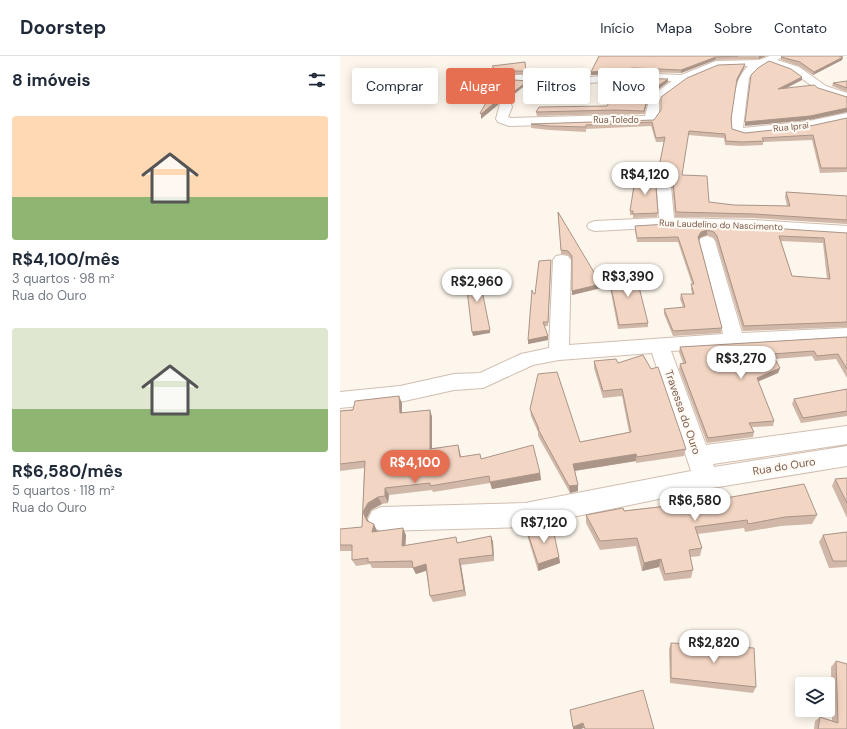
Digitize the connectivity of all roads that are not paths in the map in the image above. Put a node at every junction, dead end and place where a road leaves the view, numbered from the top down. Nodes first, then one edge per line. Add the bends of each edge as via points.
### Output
1 (779, 56) edge
2 (763, 62) junction
3 (682, 78) junction
4 (847, 97) edge
5 (847, 116) edge
6 (809, 125) junction
7 (841, 130) edge
8 (663, 176) dead end
9 (667, 222) junction
10 (595, 226) dead end
11 (847, 231) edge
12 (707, 241) dead end
13 (562, 260) dead end
14 (847, 334) edge
15 (734, 340) junction
16 (659, 345) junction
17 (559, 353) junction
18 (340, 400) edge
19 (847, 435) edge
20 (847, 456) edge
21 (702, 468) junction
22 (380, 519) dead end

1 - 2 street
2 - 3 street, Rua Toledo via 716,64
2 - 4 street via 795,69 822,88
2 - 6 street, Rua Ipraí via 749,70 742,80 737,130 745,132
3 - 3 street, Rua Toledo via 637,72 579,81 514,78 491,83 484,93 506,103 503,120 509,122 649,120 654,99
5 - 6 street, Rua Ipraí
6 - 7 street
8 - 9 street
9 - 10 street, Rua Laudelino do Nascimento
9 - 11 street, Rua Laudelino do Nascimento
12 - 15 street
13 - 17 street
14 - 15 street
15 - 16 street
16 - 17 street
16 - 21 street, Travessa do Ouro
17 - 18 street via 528,359 483,380 454,382 400,394
19 - 21 street
20 - 21 street, Rua do Ouro via 803,462
21 - 22 street, Rua do Ouro via 525,515

